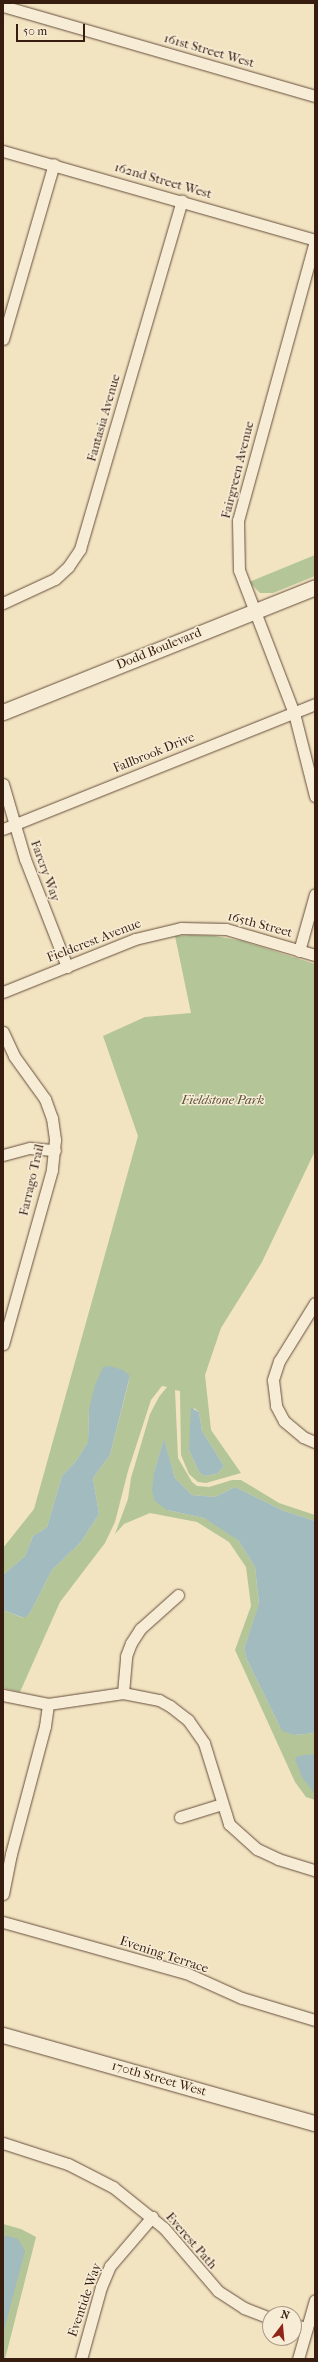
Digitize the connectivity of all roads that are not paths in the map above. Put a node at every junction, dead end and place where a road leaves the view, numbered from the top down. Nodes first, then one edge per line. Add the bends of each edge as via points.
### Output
1 (3, 6) edge
2 (315, 96) edge
3 (3, 151) edge
4 (54, 164) junction
5 (182, 201) junction
6 (315, 240) edge
7 (3, 339) edge
8 (315, 587) edge
9 (3, 603) edge
10 (254, 611) junction
11 (315, 704) edge
12 (3, 712) edge
13 (294, 712) junction
14 (3, 784) edge
15 (315, 796) edge
16 (14, 825) junction
17 (3, 829) edge
18 (315, 894) edge
19 (197, 927) joint
20 (299, 951) junction
21 (315, 955) edge
22 (67, 967) junction
23 (3, 992) edge
24 (3, 1032) edge
25 (55, 1150) junction
26 (3, 1155) edge
27 (315, 1303) edge
28 (3, 1344) edge
29 (315, 1442) edge
30 (178, 1595) dead end
31 (122, 1693) junction
32 (3, 1694) edge
33 (48, 1704) junction
34 (222, 1804) junction
35 (180, 1817) dead end
36 (315, 1870) edge
37 (3, 1894) edge
38 (3, 1922) edge
39 (315, 2020) edge
40 (3, 2035) edge
41 (315, 2123) edge
42 (3, 2143) edge
43 (152, 2217) junction
44 (315, 2300) edge
45 (262, 2315) edge
46 (302, 2327) edge
47 (307, 2328) junction
48 (81, 2359) edge
49 (298, 2359) edge

1 - 2 street, 161st Street West
3 - 4 street, 162nd Street West
4 - 5 street, 162nd Street West
4 - 7 street
5 - 6 street, 162nd Street West
5 - 9 street, Fantasia Avenue via 82,543 61,574 35,590
6 - 10 street, Fairgreen Avenue via 238,520 239,570
8 - 10 street, Dodd Boulevard
10 - 12 street, Dodd Boulevard
10 - 13 street, Fairgreen Avenue
11 - 13 street, Fallbrook Drive
13 - 15 street, Fairgreen Avenue
13 - 16 street, Fallbrook Drive
14 - 16 street, Farcry Way
16 - 17 street, Fallbrook Drive
16 - 22 street, Farcry Way
18 - 20 street
19 - 20 street, 165th Street via 226,929
19 - 22 street, Fieldcrest Avenue via 150,934
20 - 21 street, 165th Street
22 - 23 street, Fieldcrest Avenue
24 - 25 street, Farrago Trail via 14,1056 45,1099 54,1129
25 - 26 street via 30,1148
25 - 28 street, Farrago Trail
27 - 29 street via 279,1361 273,1384 276,1406 284,1421 303,1437
30 - 31 street via 140,1629 131,1643 126,1656
31 - 33 street
31 - 34 street via 159,1700 188,1720 204,1743
32 - 33 street
33 - 37 street via 45,1726
34 - 35 street
34 - 36 street via 229,1824 258,1850
38 - 39 street, Evening Terrace via 186,1973 242,1998
40 - 41 street, 170th Street West
42 - 43 street, Everest Path via 75,2167 113,2187
43 - 45 street, Everest Path via 218,2291 244,2308
43 - 48 street, Eventide Way via 110,2266 101,2287
44 - 47 street
46 - 47 street
47 - 49 street

